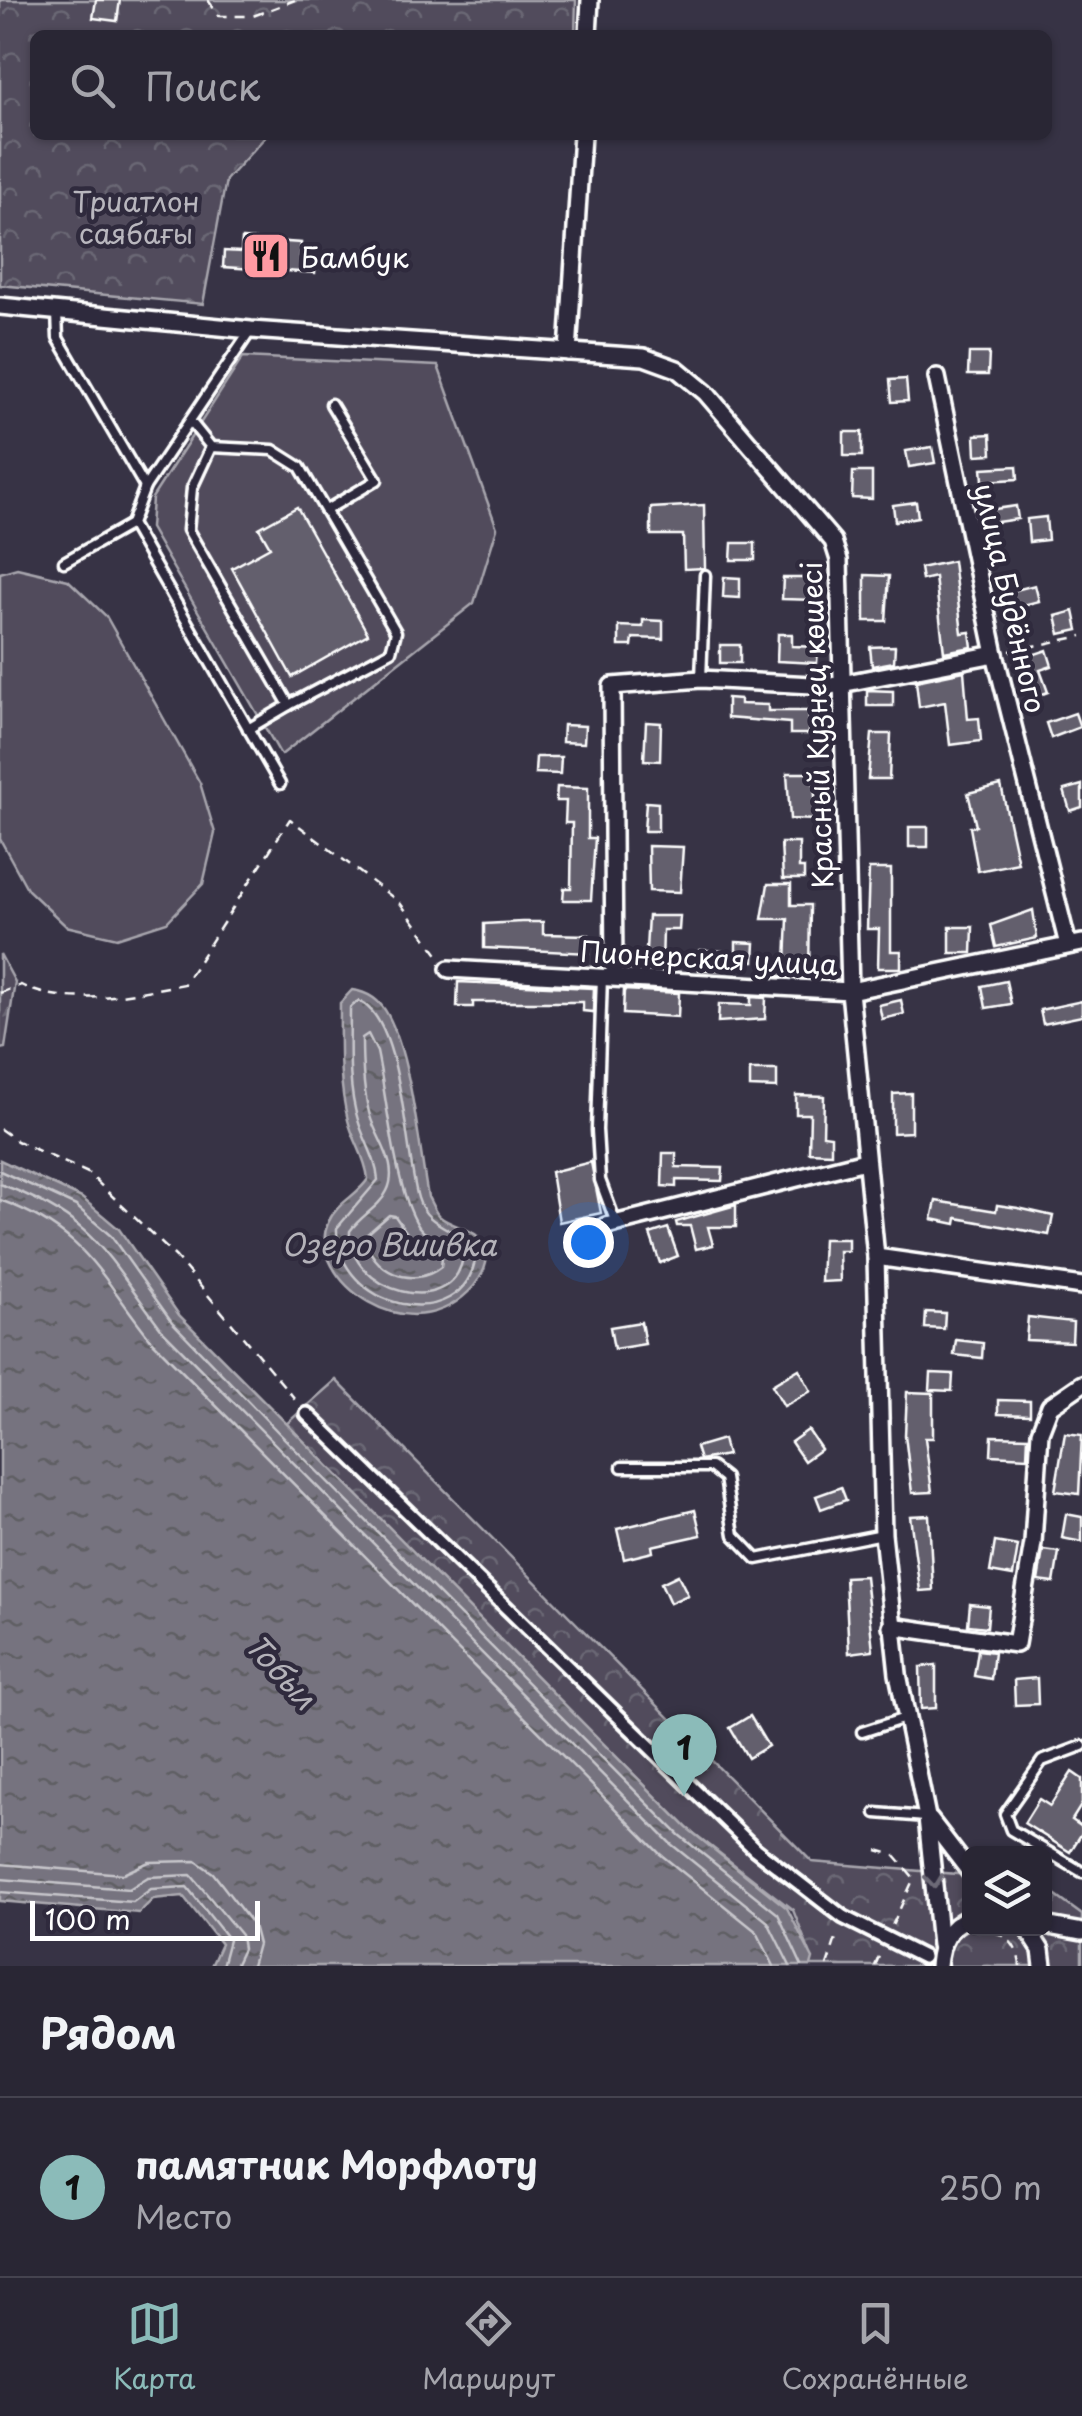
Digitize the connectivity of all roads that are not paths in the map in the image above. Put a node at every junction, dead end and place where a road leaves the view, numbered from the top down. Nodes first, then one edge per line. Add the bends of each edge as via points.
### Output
1 (590, 0) edge
2 (588, 30) edge
3 (582, 140) edge
4 (0, 306) edge
5 (58, 312) junction
6 (251, 330) junction
7 (568, 352) junction
8 (937, 377) dead end
9 (331, 404) dead end
10 (190, 421) junction
11 (211, 447) junction
12 (145, 487) junction
13 (328, 508) junction
14 (131, 524) junction
15 (64, 562) dead end
16 (705, 575) dead end
17 (996, 654) junction
18 (701, 679) junction
19 (843, 685) junction
20 (289, 705) junction
21 (248, 729) junction
22 (280, 784) dead end
23 (1075, 944) edge
24 (449, 969) road end
25 (608, 974) junction
26 (850, 990) junction
27 (865, 1160) junction
28 (611, 1224) joint
29 (876, 1257) junction
30 (1082, 1286) edge
31 (1082, 1384) edge
32 (307, 1414) road end
33 (622, 1467) dead end
34 (884, 1534) junction
35 (892, 1626) junction
36 (906, 1718) junction
37 (862, 1732) dead end
38 (1082, 1746) edge
39 (876, 1813) dead end
40 (927, 1817) junction
41 (962, 1862) edge
42 (1082, 1872) edge
43 (962, 1922) edge
44 (1052, 1926) edge
45 (1082, 1932) edge
46 (1032, 1936) edge
47 (940, 1945) junction
48 (923, 1957) dead end
49 (938, 1966) edge
50 (1043, 1966) edge

1 - 2 street
3 - 7 street
4 - 5 street, Красный Кузнец көшесі
5 - 6 street, Красный Кузнец көшесі
5 - 12 lane via 58,338
6 - 7 street, Красный Кузнец көшесі
6 - 10 lane
7 - 19 street, Красный Кузнец көшесі via 644,357 677,369 706,392 814,514 834,540 838,560
8 - 17 street, улица Будённого
9 - 13 lane via 377,480
10 - 11 lane
10 - 12 lane
11 - 13 lane via 272,450 291,459
11 - 20 lane via 192,488 188,530
12 - 14 lane
13 - 20 lane via 396,643 367,666
14 - 15 lane
14 - 21 lane
16 - 18 lane
17 - 19 street
17 - 23 street, улица Будённого
18 - 19 street
18 - 25 street via 612,686
19 - 26 street, Красный Кузнец көшесі
20 - 21 lane
21 - 22 lane
23 - 26 street, Пионерская улица
24 - 25 street, Пионерская улица
25 - 26 street, Пионерская улица
25 - 28 lane via 596,1130
26 - 27 street, Красный Кузнец көшесі
27 - 28 street
27 - 29 street, Красный Кузнец көшесі
29 - 30 street
29 - 34 street, Красный Кузнец көшесі
31 - 35 street via 1050,1406 1040,1432 1016,1644
32 - 48 street via 754,1849 843,1917
33 - 34 lane via 711,1467 725,1478 734,1535 756,1559
34 - 35 street, Красный Кузнец көшесі
35 - 36 street, Красный Кузнец көшесі
36 - 37 lane
36 - 40 street, Красный Кузнец көшесі
38 - 42 lane via 1042,1761 1005,1814 1011,1830
39 - 40 lane
40 - 41 street
40 -> 47 street, Красный Кузнец көшесі
43 - 47 street
44 - 45 street
46 - 50 street
47 - 49 street, Красный Кузнец көшесі

